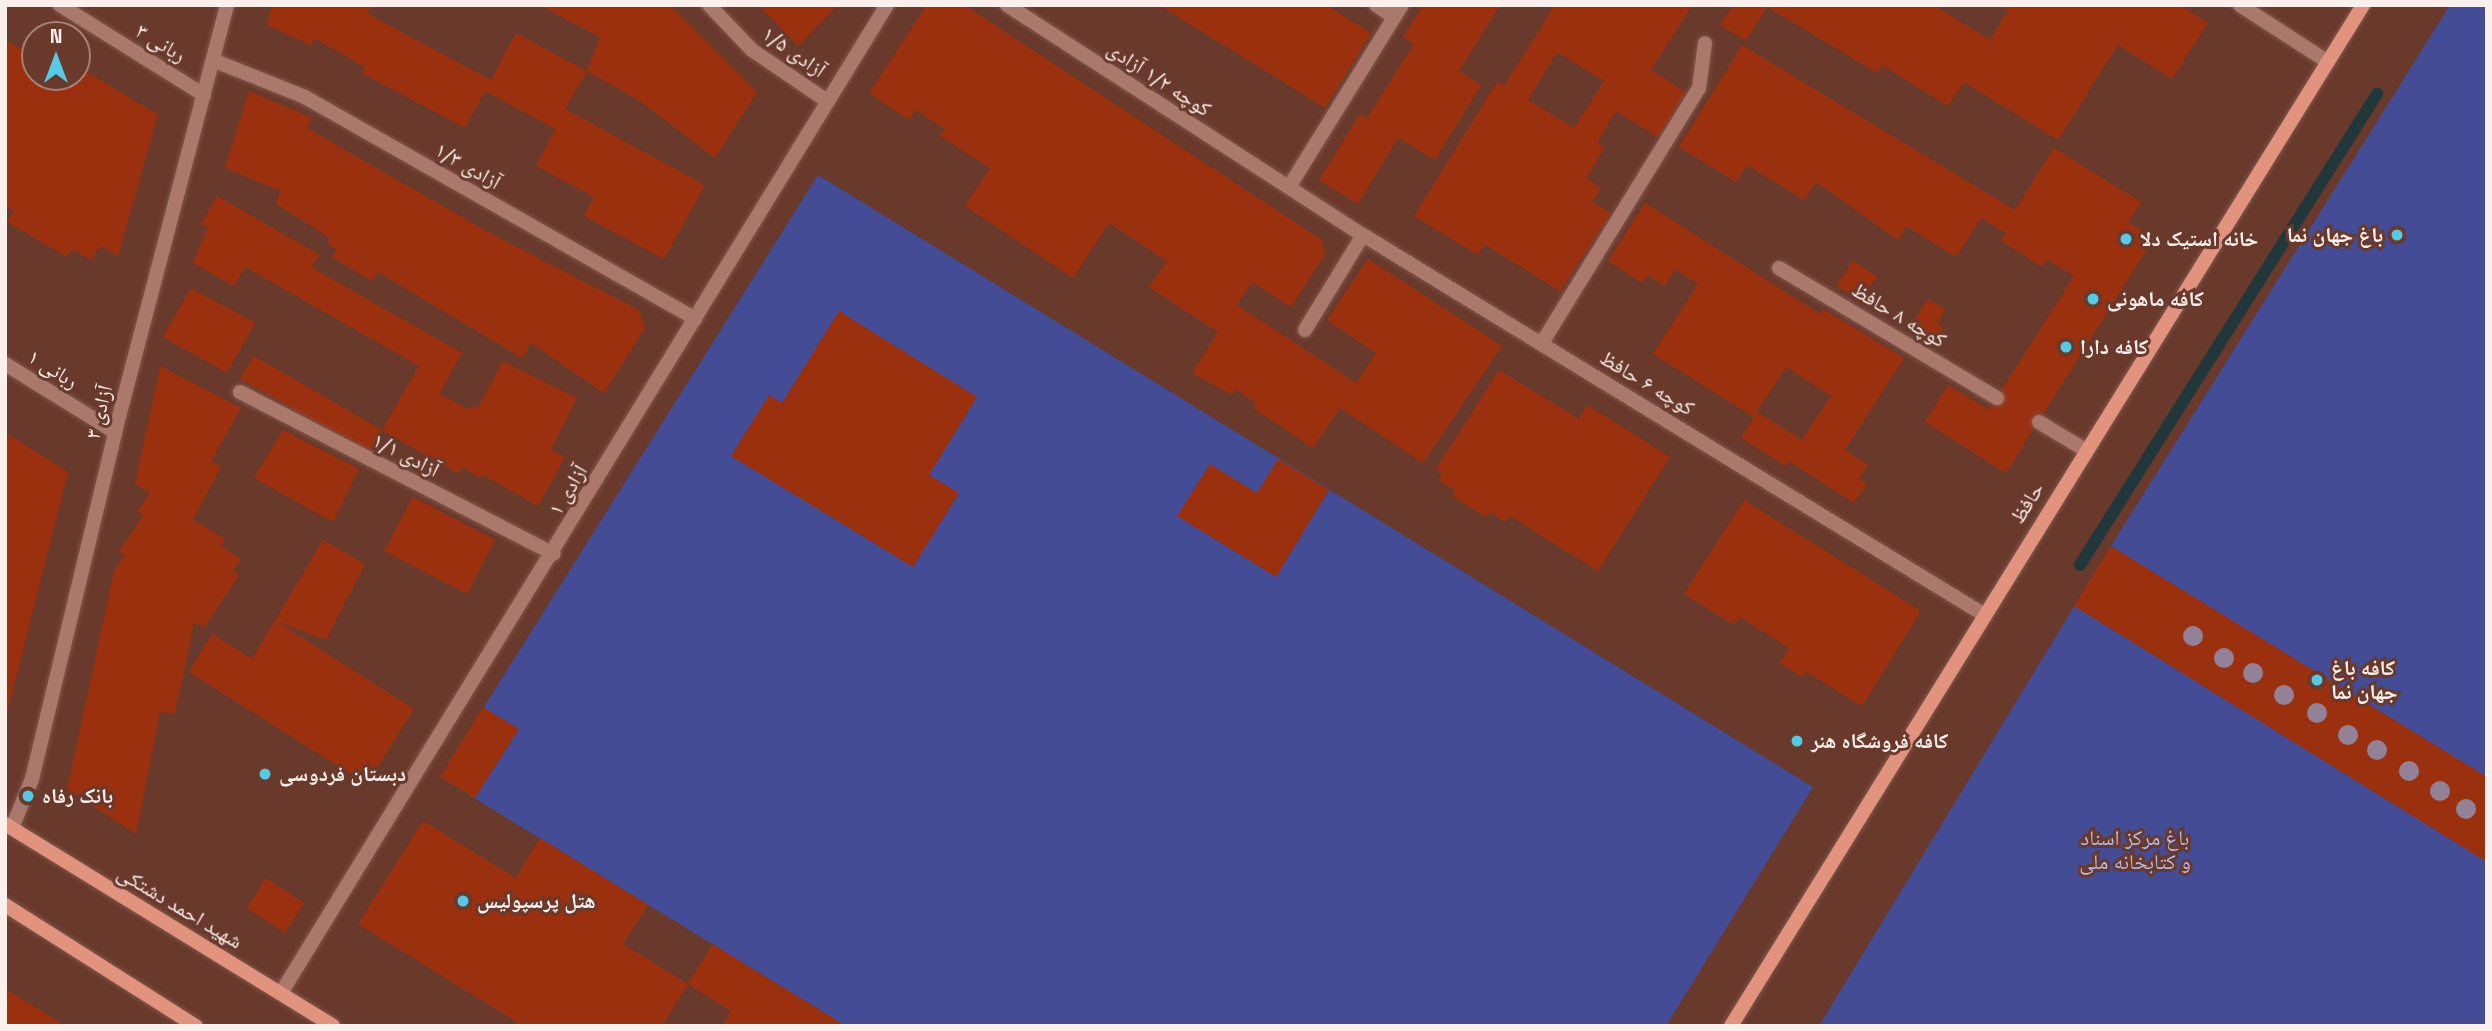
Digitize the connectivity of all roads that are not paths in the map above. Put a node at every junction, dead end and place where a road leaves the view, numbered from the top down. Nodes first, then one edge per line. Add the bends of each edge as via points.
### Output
1 (60, 5) edge
2 (227, 5) edge
3 (709, 5) edge
4 (887, 5) edge
5 (1007, 5) edge
6 (1376, 5) edge
7 (2240, 5) edge
8 (2363, 5) edge
9 (1398, 11) edge
10 (1705, 43) dead end
11 (215, 61) junction
12 (2328, 62) junction
13 (204, 95) junction
14 (827, 101) junction
15 (1289, 187) junction
16 (1363, 235) junction
17 (1779, 268) dead end
18 (695, 319) junction
19 (1306, 330) dead end
20 (1542, 343) junction
21 (5, 364) edge
22 (240, 392) dead end
23 (1997, 398) dead end
24 (2039, 422) dead end
25 (115, 432) junction
26 (2084, 449) junction
27 (554, 554) junction
28 (1983, 614) junction
29 (8, 826) edge
30 (5, 905) edge
31 (281, 993) junction
32 (195, 1026) edge
33 (333, 1026) edge
34 (1731, 1026) edge

1 - 13 street, ربانی ۳
2 - 11 street, ۳ آزادی
3 - 14 street, آزادی ۱/۵ via 751,50
4 - 14 street, آزادی ۱
5 - 15 street, کوچه ۱/۲ آزادی
6 - 9 street
7 - 12 street
8 - 12 main road, حافظ
9 - 15 street
10 - 20 street via 1699,88
11 - 13 street, ۳ آزادی
11 - 18 street, آزادی ۱/۳ via 305,97
12 - 26 main road, حافظ
13 - 25 street, ۳ آزادی
14 - 18 street, آزادی ۱
15 - 16 street, کوچه ۶ حافظ
16 - 19 street
16 - 20 street, کوچه ۶ حافظ
17 - 23 street, کوچه ۸ حافظ
18 - 27 street, آزادی ۱
20 - 28 street, کوچه ۶ حافظ
21 - 25 street, ربانی ۱
22 - 27 street, آزادی ۱/۱
24 - 26 street
25 - 29 street, ۳ آزادی via 32,779
26 - 28 main road, حافظ
27 - 31 street, آزادی ۱
28 - 34 main road, حافظ
29 - 31 main road, شهید احمد دشتکی
30 - 32 main road
31 - 33 main road, شهید احمد دشتکی

